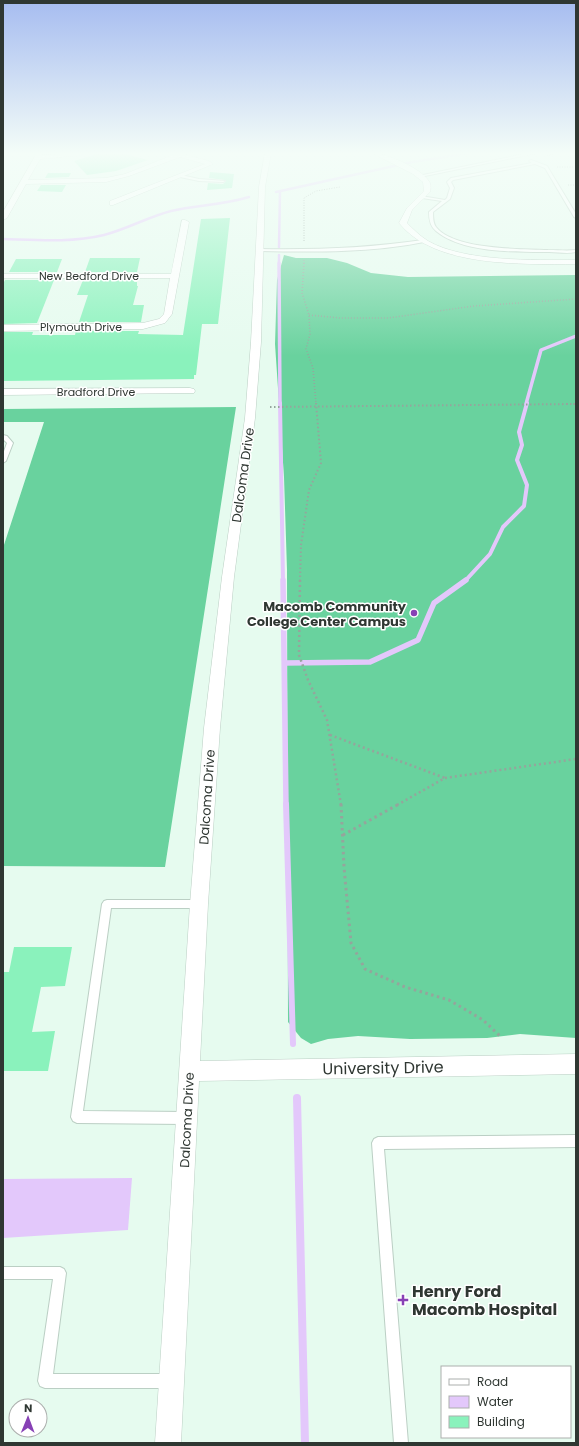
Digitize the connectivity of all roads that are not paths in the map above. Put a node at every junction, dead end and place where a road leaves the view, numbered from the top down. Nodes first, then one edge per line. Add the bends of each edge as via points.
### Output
1 (260, 220) edge
2 (403, 220) edge
3 (431, 220) edge
4 (185, 222) dead end
5 (422, 241) junction
6 (259, 250) junction
7 (530, 251) junction
8 (576, 251) edge
9 (534, 262) junction
10 (576, 262) edge
11 (3, 276) edge
12 (175, 276) junction
13 (3, 328) edge
14 (190, 391) dead end
15 (3, 392) edge
16 (3, 437) edge
17 (3, 461) edge
18 (199, 904) junction
19 (576, 1064) edge
20 (190, 1071) junction
21 (187, 1118) junction
22 (576, 1141) edge
23 (3, 1274) edge
24 (171, 1381) junction
25 (168, 1443) edge
26 (401, 1443) edge

1 - 6 street, Dalcoma Drive
2 - 5 street
3 - 7 lane via 439,232 455,240 481,247
4 - 12 street
5 - 6 lane via 392,247 351,250
5 - 9 street via 475,258
6 - 18 street, Dalcoma Drive via 250,418 215,689
7 - 8 lane
7 - 9 lane
9 - 10 street
11 - 12 street, New Bedford Drive
12 - 13 street, Plymouth Drive via 168,314 158,323 143,326
14 - 15 street, Bradford Drive
16 - 17 lane via 10,443
18 - 20 street, Dalcoma Drive
18 - 21 lane via 107,904 76,1117
19 - 20 street, University Drive
20 - 21 street, Dalcoma Drive
21 - 24 street, Dalcoma Drive
22 - 26 lane via 378,1143
23 - 24 lane via 60,1273 45,1381
24 - 25 street, Dalcoma Drive

